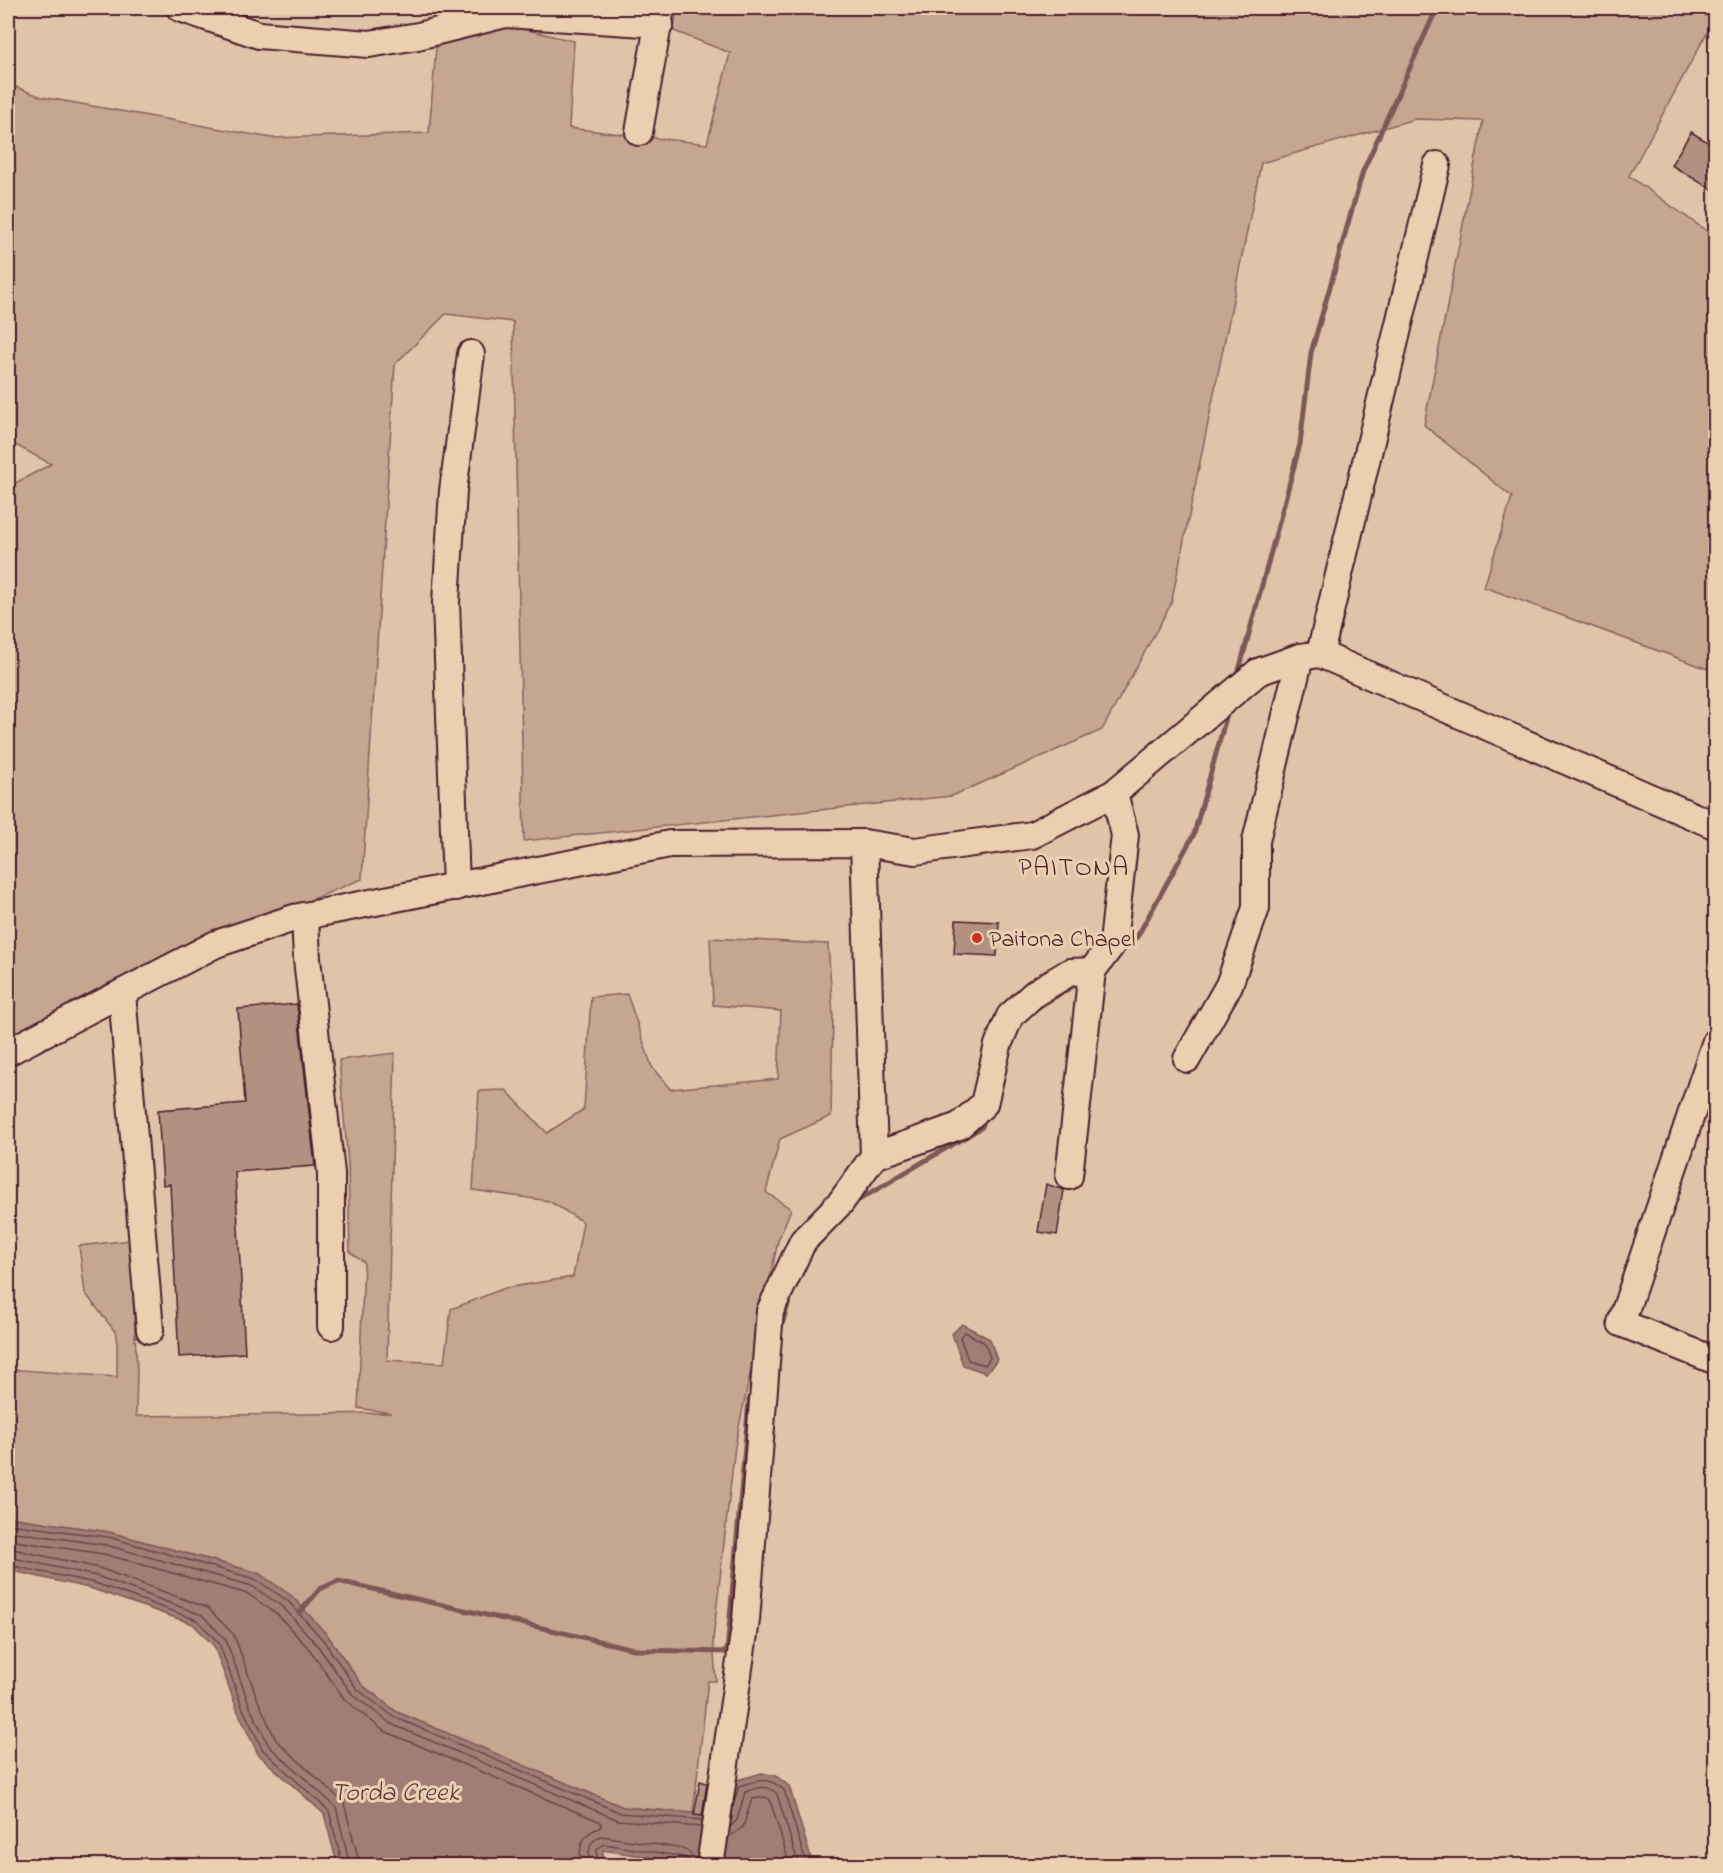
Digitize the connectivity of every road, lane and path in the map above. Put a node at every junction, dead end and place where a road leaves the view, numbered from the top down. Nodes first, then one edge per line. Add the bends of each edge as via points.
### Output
1 (180, 8) edge
2 (506, 11) edge
3 (661, 16) edge
4 (639, 132) dead end
5 (1437, 165) dead end
6 (471, 354) dead end
7 (1310, 656) junction
8 (1114, 793) junction
9 (1716, 826) edge
10 (864, 843) junction
11 (456, 886) junction
12 (305, 916) junction
13 (1092, 971) junction
14 (122, 993) junction
15 (1716, 1041) edge
16 (8, 1052) edge
17 (1187, 1059) dead end
18 (874, 1156) junction
19 (1069, 1176) dead end
20 (331, 1326) dead end
21 (150, 1330) dead end
22 (1716, 1361) edge
23 (710, 1866) edge

1 - 2 street via 259,35 369,44 418,36
2 - 3 street
3 - 4 street
5 - 7 street
6 - 11 street via 453,491 446,602
7 - 8 street via 1258,672
7 - 9 street
7 - 17 street via 1256,842 1256,908 1229,985
8 - 10 street via 1032,836 915,851
8 - 13 street via 1125,835 1113,944
10 - 11 street via 670,844
10 - 18 street
11 - 12 street
12 - 14 street via 216,944
12 - 20 street via 331,1173
13 - 18 street via 1070,972 1035,993 1010,1016 998,1045 984,1104 959,1126
13 - 19 street
14 - 16 street
14 - 21 street
15 - 22 street via 1621,1323
18 - 23 street via 841,1202 804,1241 770,1311 747,1620

